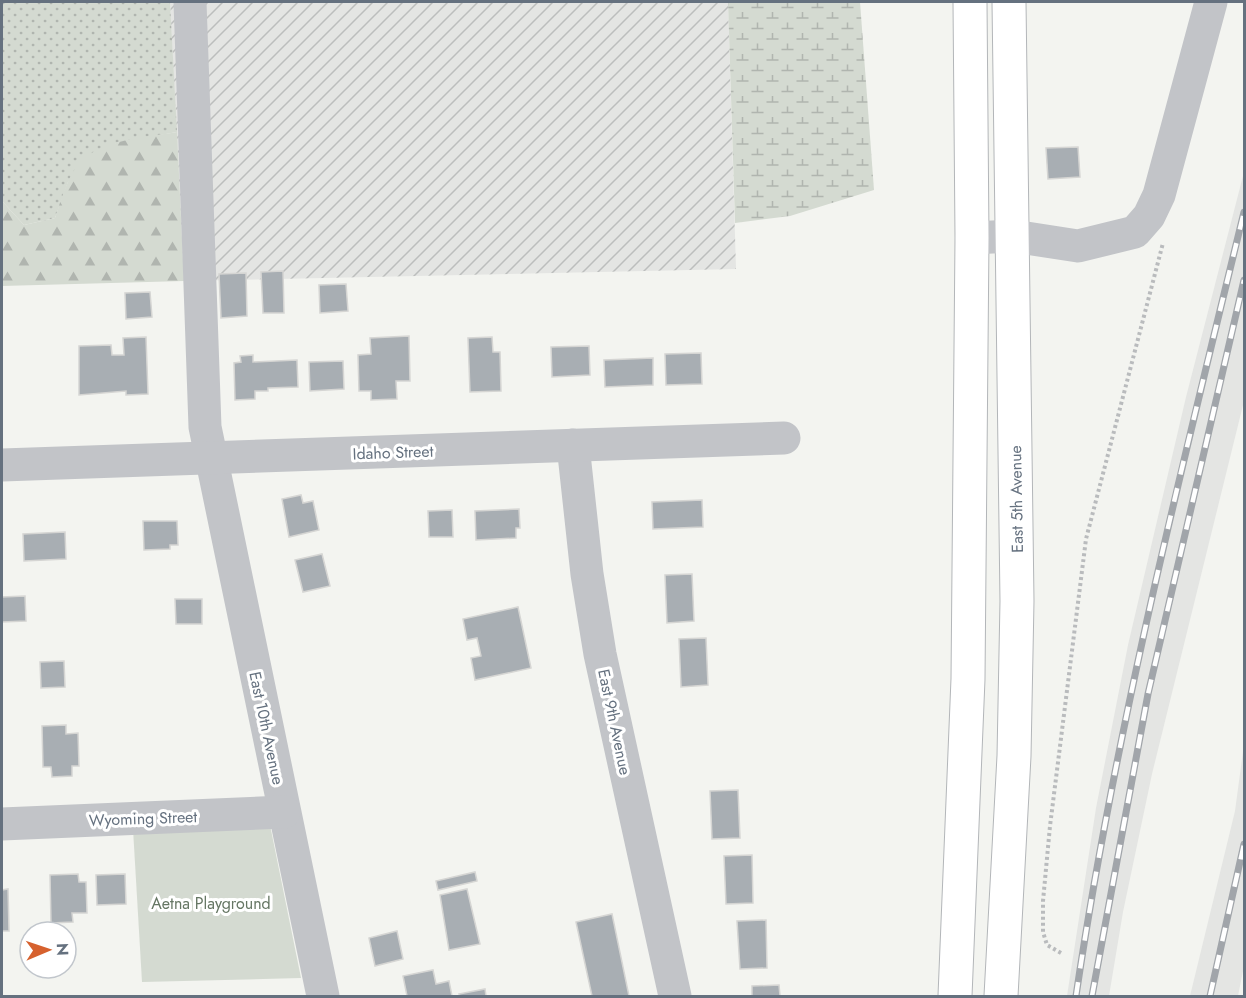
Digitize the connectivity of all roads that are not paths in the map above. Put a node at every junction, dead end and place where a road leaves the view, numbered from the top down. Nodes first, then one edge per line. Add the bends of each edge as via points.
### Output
1 (190, 2) edge
2 (970, 2) edge
3 (1009, 2) edge
4 (1211, 2) edge
5 (1013, 236) junction
6 (972, 238) junction
7 (784, 438) dead end
8 (573, 445) junction
9 (210, 459) junction
10 (2, 465) edge
11 (285, 812) junction
12 (2, 824) edge
13 (323, 996) edge
14 (675, 996) edge
15 (955, 996) edge
16 (1001, 996) edge

1 - 9 street, East 10th Avenue via 205,427
2 - 6 main road
3 - 5 main road, East 5th Avenue
4 - 5 street via 1159,195 1149,216 1135,232 1078,246
5 - 6 street
5 - 16 main road, East 5th Avenue via 1017,613
6 - 15 main road via 968,679
7 - 8 street, Idaho Street
8 - 9 street, Idaho Street
8 - 14 street, East 9th Avenue via 600,654
9 - 10 street, Idaho Street
9 - 11 street, East 10th Avenue
11 - 12 street, Wyoming Street
11 - 13 street, East 10th Avenue

